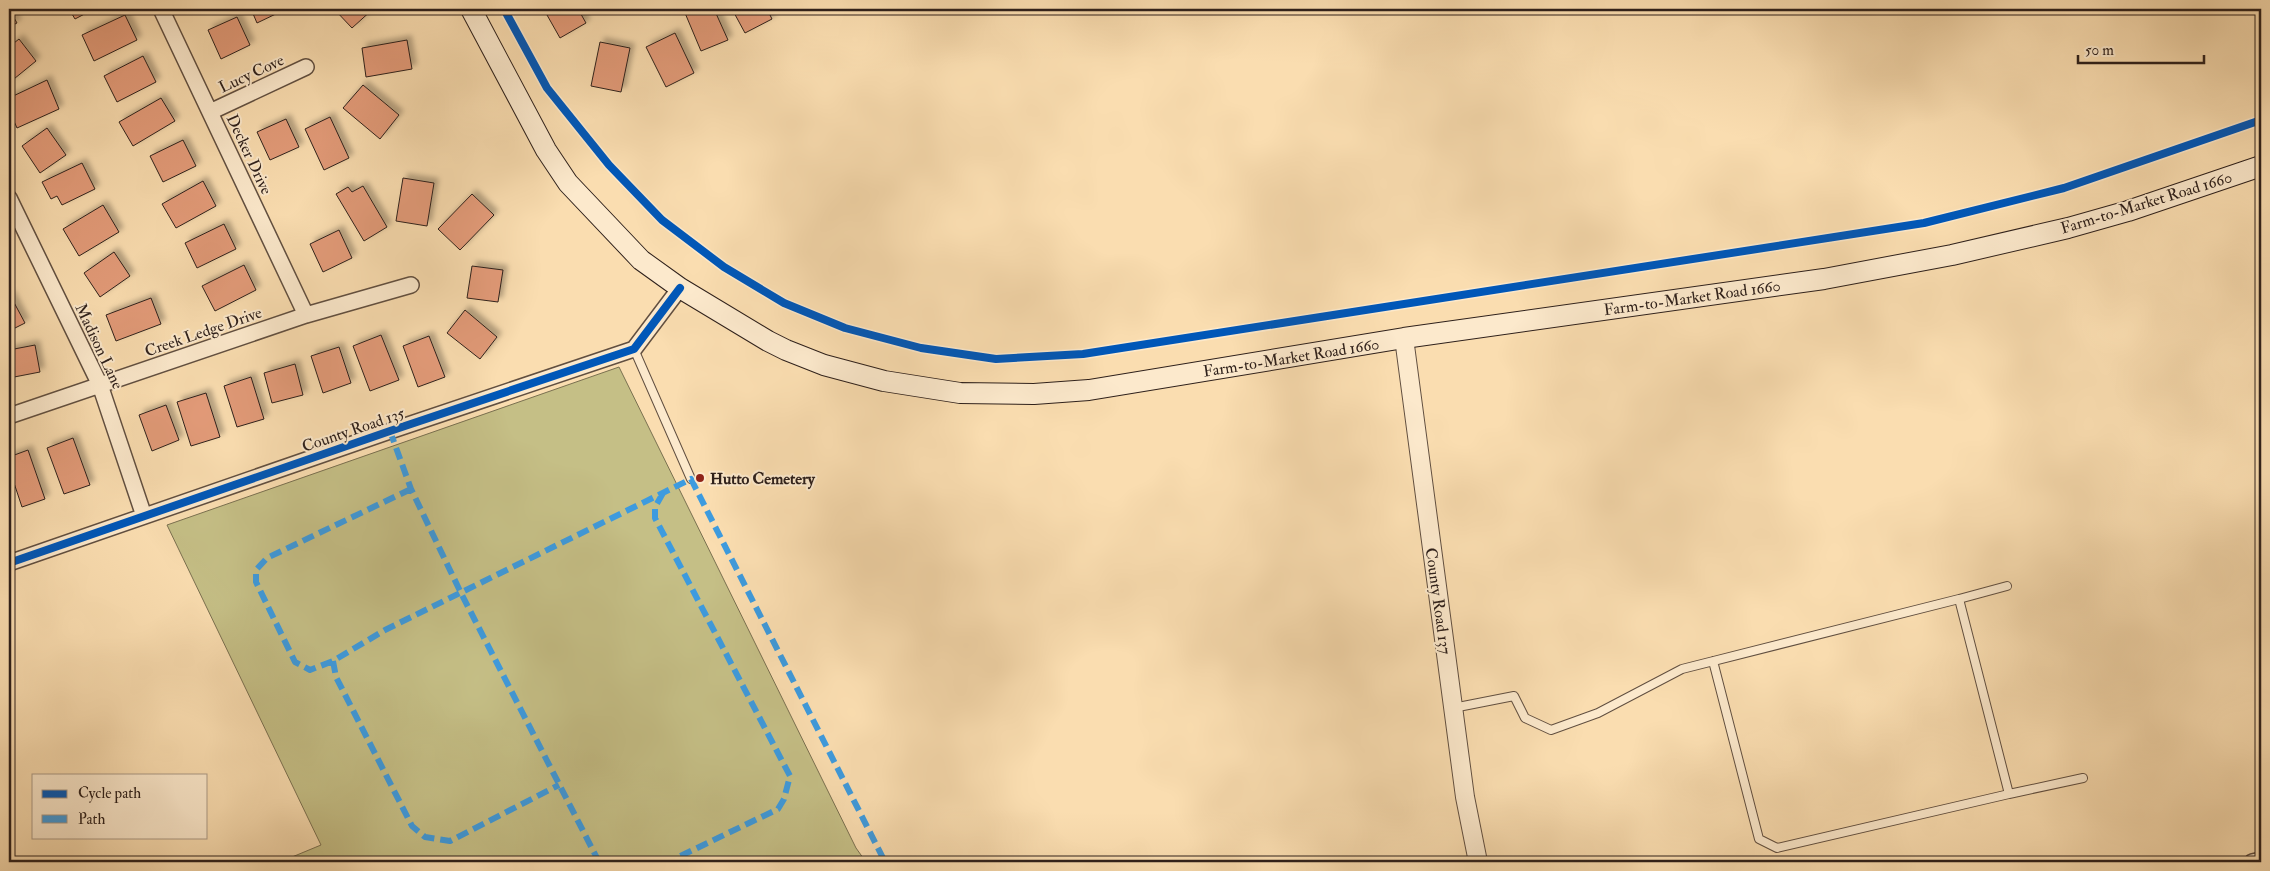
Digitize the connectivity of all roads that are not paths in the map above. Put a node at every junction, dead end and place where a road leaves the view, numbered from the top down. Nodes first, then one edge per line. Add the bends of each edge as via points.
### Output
1 (161, 9) edge
2 (472, 9) edge
3 (306, 67) dead end
4 (210, 112) junction
5 (2261, 166) edge
6 (9, 198) edge
7 (411, 285) dead end
8 (680, 288) junction
9 (306, 315) junction
10 (1404, 338) junction
11 (634, 349) junction
12 (100, 385) junction
13 (9, 416) edge
14 (691, 479) dead end
15 (144, 516) junction
16 (9, 562) edge
17 (2007, 586) dead end
18 (1959, 599) junction
19 (1713, 662) junction
20 (1453, 708) junction
21 (2083, 778) dead end
22 (2009, 794) junction
23 (2261, 860) edge
24 (1478, 862) edge
25 (2252, 862) edge

1 - 4 street, Decker Drive
2 - 8 main road, Farm-to-Market Road 1660 via 546,150 568,183 641,260
3 - 4 street, Lucy Cove
4 - 9 street, Decker Drive
5 - 10 main road, Farm-to-Market Road 1660 via 2128,211 1952,255 1824,279
6 - 12 street, Madison Lane
7 - 9 street, Creek Ledge Drive
8 - 10 main road, Farm-to-Market Road 1660 via 768,341 824,365 904,386 960,393 1034,394 1089,390
8 - 11 street
9 - 12 street, Creek Ledge Drive
10 - 20 street, County Road 137
11 - 14 lane
11 - 15 street, County Road 135
12 - 13 street, Creek Ledge Drive
12 - 15 street, Madison Lane
15 - 16 street, County Road 135
17 - 18 lane
18 - 19 lane
18 - 22 lane
19 - 20 lane via 1682,669 1598,713 1551,730 1525,718 1514,696
19 - 22 lane via 1759,839 1777,848
20 - 24 street, County Road 137
21 - 22 lane
23 - 25 street

